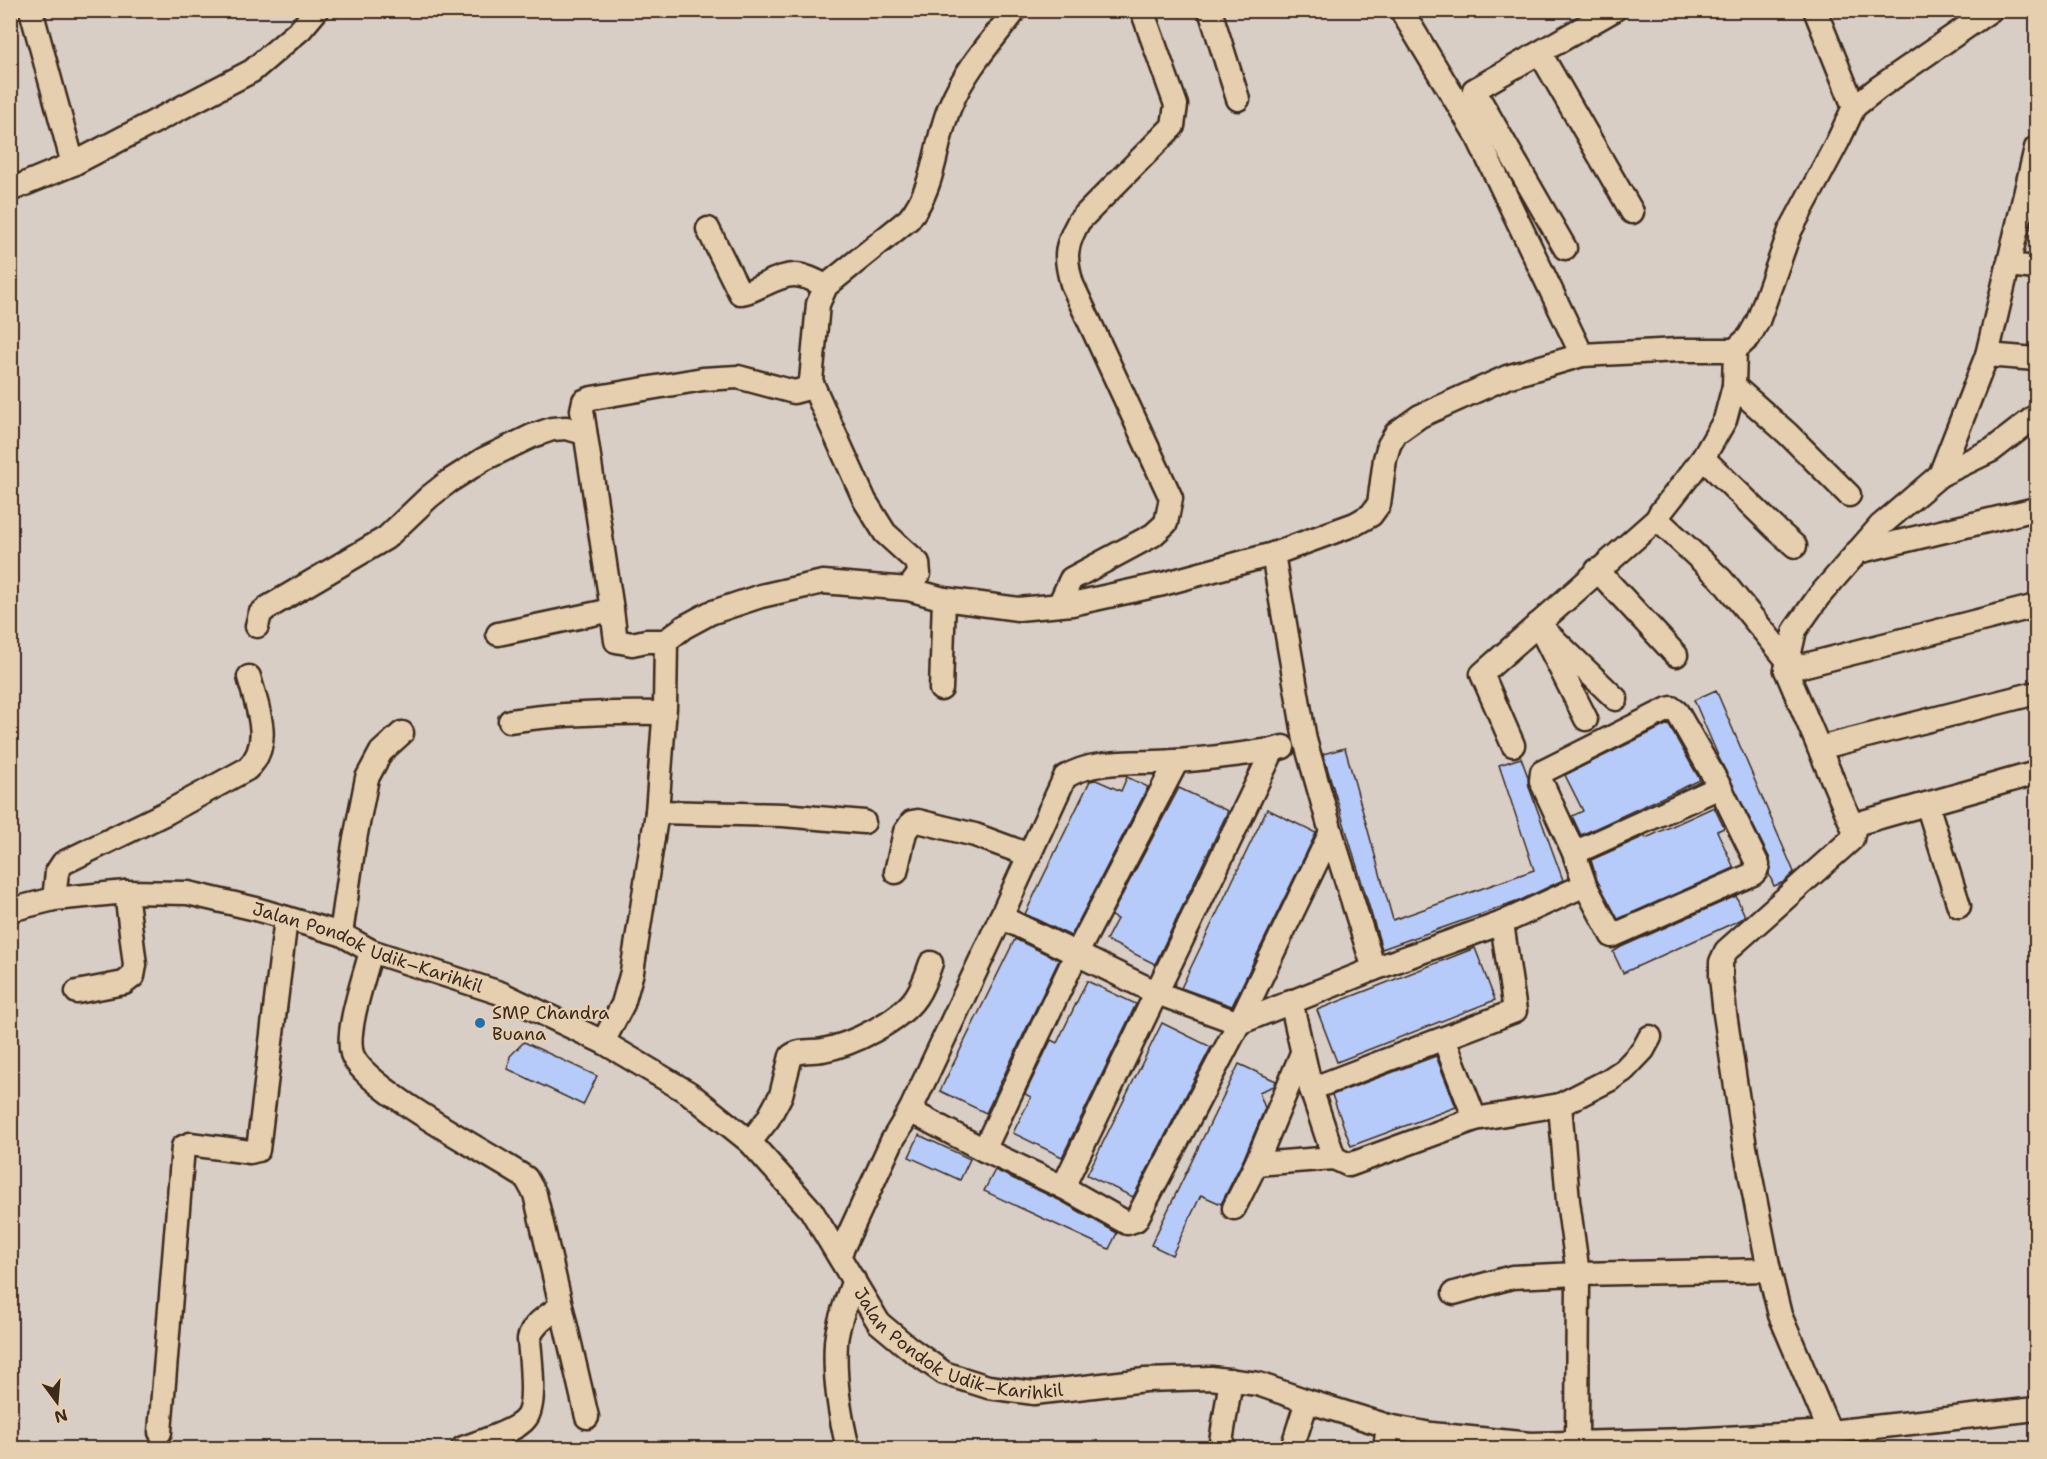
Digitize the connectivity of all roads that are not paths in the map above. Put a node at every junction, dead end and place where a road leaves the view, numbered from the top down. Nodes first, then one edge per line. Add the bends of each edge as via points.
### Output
1 (31, 10) edge
2 (317, 10) edge
3 (1142, 10) edge
4 (1210, 10) edge
5 (1401, 10) edge
6 (1614, 10) edge
7 (1815, 10) edge
8 (1991, 10) edge
9 (1013, 13) dead end
10 (1540, 52) junction
11 (1238, 99) dead end
12 (1854, 107) junction
13 (2037, 148) edge
14 (73, 164) junction
15 (2034, 174) edge
16 (10, 190) edge
17 (1632, 212) dead end
18 (708, 229) dead end
19 (1565, 248) dead end
20 (2008, 266) junction
21 (2037, 268) edge
22 (826, 286) junction
23 (1735, 350) junction
24 (1582, 355) junction
25 (1987, 355) junction
26 (2037, 359) edge
27 (811, 381) junction
28 (1734, 386) junction
29 (2037, 416) edge
30 (585, 433) junction
31 (1703, 458) junction
32 (1940, 475) junction
33 (1849, 495) dead end
34 (2037, 509) edge
35 (1657, 519) junction
36 (1795, 546) dead end
37 (1857, 552) junction
38 (1273, 554) junction
39 (1597, 570) junction
40 (908, 589) junction
41 (944, 599) junction
42 (1059, 605) junction
43 (2037, 606) edge
44 (612, 610) junction
45 (1538, 624) junction
46 (257, 626) dead end
47 (498, 634) dead end
48 (666, 641) junction
49 (1676, 655) dead end
50 (1787, 665) junction
51 (249, 677) dead end
52 (941, 689) dead end
53 (2037, 693) edge
54 (1616, 699) dead end
55 (664, 713) junction
56 (1586, 719) dead end
57 (510, 721) dead end
58 (402, 733) dead end
59 (1305, 740) junction
60 (1513, 745) dead end
61 (1819, 748) junction
62 (1273, 750) junction
63 (1177, 761) junction
64 (2036, 773) edge
65 (1720, 787) junction
66 (1927, 804) junction
67 (657, 812) junction
68 (864, 822) dead end
69 (1852, 825) junction
70 (1331, 832) junction
71 (1574, 853) junction
72 (1029, 855) junction
73 (896, 872) dead end
74 (1585, 885) junction
75 (126, 892) junction
76 (54, 899) junction
77 (1959, 906) dead end
78 (10, 910) edge
79 (1001, 917) junction
80 (286, 918) junction
81 (1502, 923) junction
82 (341, 934) junction
83 (371, 951) junction
84 (1077, 953) junction
85 (931, 963) dead end
86 (1374, 969) junction
87 (77, 992) dead end
88 (1157, 993) junction
89 (1291, 1001) junction
90 (1239, 1023) junction
91 (1650, 1037) dead end
92 (1444, 1039) junction
93 (603, 1042) junction
94 (1302, 1053) junction
95 (1311, 1089) junction
96 (1560, 1105) junction
97 (910, 1111) junction
98 (1475, 1119) junction
99 (750, 1142) junction
100 (984, 1150) junction
101 (1334, 1158) junction
102 (1256, 1164) junction
103 (1063, 1187) junction
104 (1234, 1208) dead end
105 (839, 1256) junction
106 (1769, 1270) junction
107 (1578, 1274) junction
108 (854, 1280) junction
109 (1454, 1293) dead end
110 (561, 1306) junction
111 (1231, 1380) junction
112 (1307, 1401) junction
113 (2037, 1409) edge
114 (587, 1417) dead end
115 (1388, 1426) junction
116 (160, 1432) dead end
117 (1830, 1432) junction
118 (1577, 1443) junction
119 (1689, 1444) edge
120 (463, 1449) edge
121 (848, 1449) edge
122 (1220, 1449) edge
123 (1292, 1449) edge
124 (1385, 1449) edge

1 - 14 street
2 - 14 street via 252,71
3 - 42 street via 1176,105 1173,126 1079,221 1066,252 1066,262 1072,284 1171,498 1166,524 1153,535 1071,579
4 - 11 street
5 - 24 street via 1477,136
6 - 10 street
7 - 12 street
8 - 12 street
9 - 22 street via 963,80 950,105 919,207
10 - 17 street
10 - 19 street via 1474,90
12 - 23 street via 1790,231 1758,321
13 - 15 street
14 - 16 street
15 - 20 street
18 - 22 street via 740,293 793,273
20 - 21 street
20 - 25 street
22 - 27 street via 818,304
23 - 24 street
23 - 28 street
24 - 38 street via 1507,377 1420,416 1396,433 1389,445 1379,504 1371,515 1355,525
25 - 26 street
25 - 32 street
27 - 30 street via 805,389 794,392 738,377 703,379 592,398 584,401 582,410
27 - 40 street via 865,501 885,532 918,563 920,574
28 - 31 street via 1725,420
28 - 33 street
29 - 32 street via 1992,450
30 - 44 street
30 - 46 street via 552,429 484,459 429,497 386,538 267,608 260,614
31 - 35 street
31 - 36 street
32 - 37 street via 1880,526
34 - 37 street
35 - 39 street
35 - 50 street via 1721,579
37 - 50 street via 1795,630
38 - 42 street via 1162,584
38 - 59 street
39 - 45 street
39 - 49 street
40 - 41 street
40 - 48 street via 823,582 771,593 710,613
41 - 42 street via 1018,609
41 - 52 street
43 - 50 street
44 - 47 street
44 - 48 street via 616,641
45 - 54 street
45 - 56 street
45 - 60 street via 1482,674
48 - 55 street
50 - 61 street
51 - 76 street via 262,727 260,751 254,762 168,812 63,863 57,872
53 - 61 street
55 - 57 street via 553,715
55 - 67 street
58 - 82 street via 381,752 367,778
59 - 62 street
59 - 70 street
61 - 69 street
62 - 63 street
62 - 88 street
63 - 72 street via 1094,766 1065,777
63 - 84 street
64 - 66 street
65 - 71 street
65 - 71 street via 1677,712 1668,709 1542,772 1541,781
65 - 74 street via 1758,865 1753,874 1611,936
66 - 69 street
66 - 77 street
67 - 68 street via 783,815
67 - 93 street via 629,989
69 - 106 street via 1852,839 1726,951 1721,962 1745,1147
70 - 86 street
70 - 90 street
71 - 74 street
72 - 73 street via 975,835 918,821 912,822 905,832
72 - 79 street
74 - 81 street
75 - 76 street, Jalan Pondok Udik–Karihkil
75 - 80 street, Jalan Pondok Udik–Karihkil via 188,893
75 - 87 street via 133,976 124,983
76 - 78 street, Jalan Pondok Udik–Karihkil
79 - 84 street
79 - 97 street
80 - 82 street, Jalan Pondok Udik–Karihkil
80 - 116 street via 258,1150 190,1144 183,1147
81 - 86 street
81 - 92 street via 1515,1011
82 - 83 street, Jalan Pondok Udik–Karihkil
83 - 93 street, Jalan Pondok Udik–Karihkil via 500,993
83 - 110 street via 351,1038 357,1064 396,1098 526,1178 535,1194
84 - 88 street
84 - 100 street
85 - 99 street via 915,998 896,1016 848,1042 791,1056 780,1095
86 - 89 street
88 - 90 street
88 - 103 street
89 - 90 street
89 - 94 street
90 - 103 street via 1136,1220 1127,1223
91 - 96 street via 1624,1070
92 - 95 street
92 - 98 street
93 - 99 street, Jalan Pondok Udik–Karihkil via 689,1093
94 - 95 street
94 - 102 street
95 - 101 street
96 - 98 street
96 - 107 street
97 - 100 street
97 - 105 street
98 - 101 street via 1349,1165
99 - 105 street, Jalan Pondok Udik–Karihkil via 811,1210
100 - 103 street
101 - 102 street
102 - 104 street
105 - 108 street, Jalan Pondok Udik–Karihkil
106 - 107 street
106 - 117 street via 1780,1315
107 - 109 street via 1512,1277
107 - 118 street
108 - 111 street, Jalan Pondok Udik–Karihkil via 879,1323 909,1348 944,1372 988,1387 1034,1393 1145,1380
108 - 121 street via 836,1342 840,1413
110 - 114 street
110 - 120 street via 531,1331 531,1405 527,1417 514,1427
111 - 112 street, Jalan Pondok Udik–Karihkil via 1258,1384
111 - 122 street
112 - 115 street, Jalan Pondok Udik–Karihkil
112 - 123 street
113 - 117 street, Jalan Pondok Udik–Karihkil
115 - 118 street, Jalan Pondok Udik–Karihkil via 1530,1444
115 - 124 street
117 - 119 street, Jalan Pondok Udik–Karihkil
118 - 119 street, Jalan Pondok Udik–Karihkil

